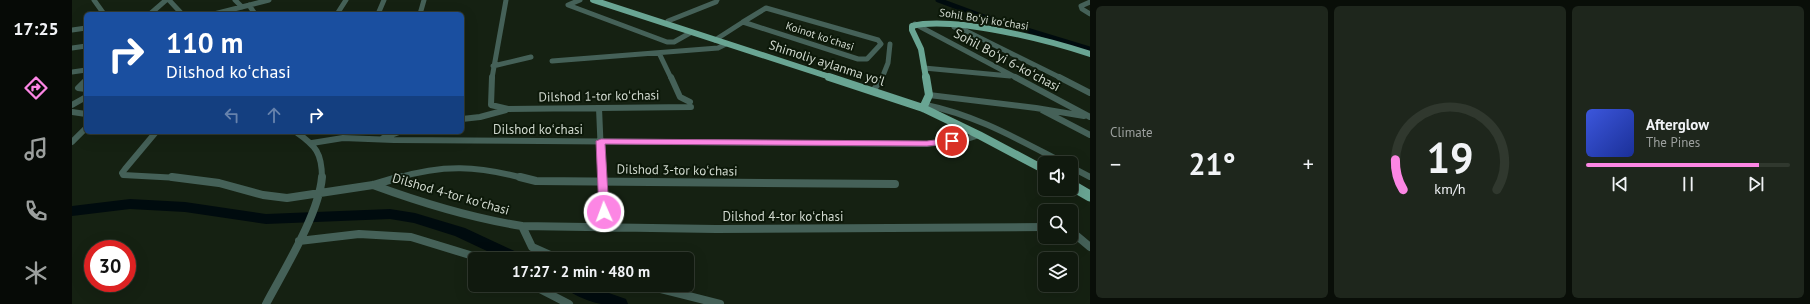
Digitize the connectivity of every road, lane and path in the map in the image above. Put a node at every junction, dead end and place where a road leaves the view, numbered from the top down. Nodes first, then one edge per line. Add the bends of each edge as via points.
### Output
1 (94, 0) edge
2 (167, 0) edge
3 (235, 0) edge
4 (269, 0) edge
5 (346, 0) edge
6 (384, 0) edge
7 (424, 0) edge
8 (506, 0) edge
9 (580, 0) edge
10 (593, 0) edge
11 (603, 0) edge
12 (717, 0) edge
13 (1089, 1) edge
14 (249, 5) junction
15 (242, 7) junction
16 (103, 12) edge
17 (152, 12) edge
18 (180, 12) edge
19 (222, 12) edge
20 (254, 12) edge
21 (338, 12) edge
22 (379, 12) edge
23 (421, 12) edge
24 (1090, 14) edge
25 (668, 21) junction
26 (743, 22) junction
27 (924, 22) junction
28 (914, 24) junction
29 (84, 28) edge
30 (72, 30) edge
31 (690, 32) junction
32 (716, 39) junction
33 (726, 44) junction
34 (890, 44) dead end
35 (84, 46) edge
36 (72, 48) edge
37 (659, 53) junction
38 (1090, 54) edge
39 (531, 57) dead end
40 (552, 61) dead end
41 (493, 66) junction
42 (924, 68) junction
43 (84, 70) edge
44 (72, 72) edge
45 (1013, 76) junction
46 (84, 82) edge
47 (875, 88) junction
48 (84, 89) edge
49 (1090, 93) edge
50 (929, 95) junction
51 (84, 99) edge
52 (72, 106) edge
53 (924, 107) junction
54 (599, 108) junction
55 (1036, 108) junction
56 (508, 109) junction
57 (72, 112) edge
58 (84, 114) edge
59 (1090, 117) edge
60 (464, 119) edge
61 (84, 130) edge
62 (154, 134) edge
63 (299, 134) edge
64 (393, 134) edge
65 (344, 135) edge
66 (979, 135) junction
67 (1090, 135) edge
68 (379, 139) junction
69 (601, 141) junction
70 (72, 142) edge
71 (312, 143) junction
72 (1050, 156) edge
73 (1038, 162) edge
74 (1038, 166) edge
75 (1078, 171) edge
76 (1090, 177) edge
77 (603, 181) junction
78 (895, 184) dead end
79 (1078, 184) edge
80 (373, 185) junction
81 (1078, 189) edge
82 (1090, 190) edge
83 (1090, 196) edge
84 (318, 198) junction
85 (522, 226) junction
86 (1038, 227) edge
87 (605, 228) junction
88 (1078, 237) edge
89 (300, 241) junction
90 (1090, 246) edge
91 (543, 252) edge
92 (468, 254) edge
93 (546, 292) edge
94 (673, 292) edge
95 (266, 304) edge
96 (569, 304) edge
97 (720, 304) edge

1 - 16 street
2 - 17 street
2 - 18 street
3 - 15 street
4 - 14 street
5 - 21 street
6 - 22 street
7 - 23 street
8 - 41 street
9 - 31 street via 568,5 667,42 674,42
10 - 31 main road, Shimoliy aylanma yoʻl
11 - 25 main road, Shimoliy aylanma yoʻl
12 - 25 street
13 - 24 street via 1081,6
14 - 15 street
14 - 20 street
15 - 19 street
25 - 32 main road, Shimoliy aylanma yoʻl
26 - 26 street, Koinot koʻchasi via 769,8 878,40 881,44 867,59 858,59
26 - 32 street, Koinot koʻchasi
27 - 28 main road, Sohil Boʻyi koʻchasi
27 - 38 main road, Sohil Boʻyi koʻchasi via 988,30 1066,46
27 - 49 street via 961,28
28 - 42 main road via 912,30 921,48
28 - 45 street, Sohil Boʻyi 6-koʻchasi
29 - 30 street
31 - 32 main road, Shimoliy aylanma yoʻl
32 - 33 main road, Shimoliy aylanma yoʻl
32 - 47 main road, Shimoliy aylanma yoʻl
33 - 37 street via 718,48
33 - 53 main road, Shimoliy aylanma yoʻl
34 - 47 street via 889,66
35 - 36 street
37 - 40 street
37 - 54 street, Dilshod 1-tor koʻchasi via 680,97 690,104
39 - 41 street
41 - 56 street via 490,102 494,106
42 - 45 street
42 - 50 main road
43 - 44 street
45 - 59 street, Sohil Boʻyi 6-koʻchasi
46 - 48 street via 78,88
47 - 53 main road, Shimoliy aylanma yoʻl
50 - 53 main road
50 - 55 street
51 - 52 street
53 - 66 main road, Shimoliy aylanma yoʻl
53 - 72 street via 941,107 965,115
53 - 73 main road, Shimoliy aylanma yoʻl
54 - 56 street, Dilshod 1-tor koʻchasi
54 - 69 street
55 - 59 street
55 - 67 street
56 - 60 street
57 - 58 street
61 - 70 street
62 - 84 street, Dilshod 3-tor koʻchasi via 124,169 124,175 166,176 218,183 263,195
63 - 71 street
64 - 68 street
65 - 68 street, Dilshod koʻchasi
65 - 71 street, Dilshod koʻchasi
66 - 69 street, Dilshod koʻchasi via 927,144
66 - 74 main road, Shimoliy aylanma yoʻl
68 - 69 street, Dilshod koʻchasi
69 - 77 street
71 - 84 street via 322,165
75 - 76 street
77 - 78 street, Dilshod 3-tor koʻchasi
77 - 80 street, Dilshod 3-tor koʻchasi via 536,181 493,171 457,167 423,170
77 - 87 street
79 - 82 main road
80 - 84 street, Dilshod 3-tor koʻchasi
80 - 85 street, Dilshod 4-tor koʻchasi via 412,200
81 - 83 main road
84 - 89 street
85 - 87 street, Dilshod 4-tor koʻchasi
85 - 91 street, Dilshod 4-tor koʻchasi via 532,247
86 - 87 street, Dilshod 4-tor koʻchasi
88 - 90 street
89 - 92 street via 359,234 411,237
89 - 95 street
93 - 96 street
94 - 97 street

